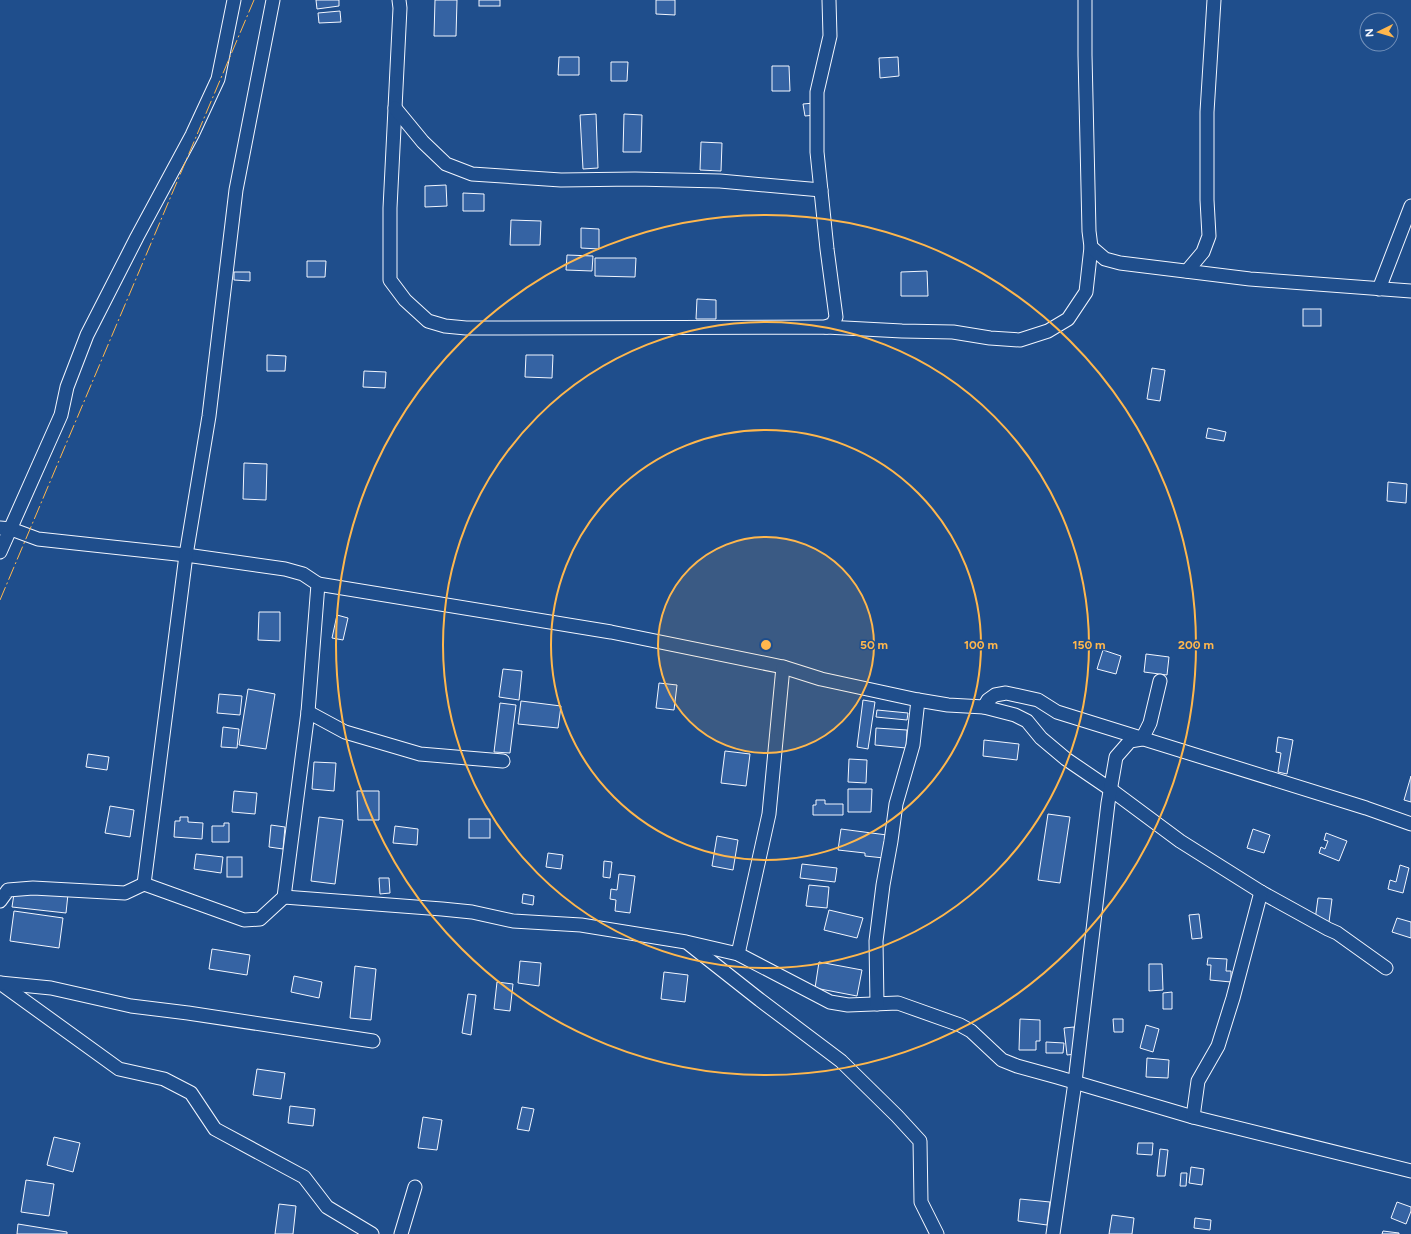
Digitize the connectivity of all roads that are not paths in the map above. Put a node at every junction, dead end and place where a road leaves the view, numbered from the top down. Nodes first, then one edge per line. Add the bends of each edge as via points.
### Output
1 (234, 0) edge
2 (273, 0) edge
3 (399, 0) edge
4 (829, 0) edge
5 (1085, 0) edge
6 (1214, 0) edge
7 (395, 108) junction
8 (821, 190) junction
9 (1411, 206) edge
10 (1091, 247) junction
11 (1187, 271) junction
12 (1379, 289) junction
13 (1411, 291) edge
14 (826, 327) junction
15 (6, 528) edge
16 (0, 552) edge
17 (186, 555) junction
18 (318, 584) junction
19 (784, 667) junction
20 (1160, 681) dead end
21 (918, 700) junction
22 (984, 707) junction
23 (308, 712) junction
24 (1142, 739) junction
25 (503, 761) dead end
26 (1110, 789) junction
27 (1411, 824) edge
28 (144, 884) junction
29 (1261, 892) junction
30 (284, 897) junction
31 (0, 901) edge
32 (686, 942) junction
33 (738, 954) junction
34 (1386, 968) dead end
35 (0, 983) edge
36 (877, 1004) junction
37 (373, 1041) dead end
38 (1075, 1082) junction
39 (1193, 1117) junction
40 (1411, 1172) edge
41 (415, 1187) dead end
42 (372, 1234) edge
43 (401, 1234) edge
44 (937, 1234) edge
45 (1053, 1234) edge

1 - 15 street via 218,79 192,135 87,335 67,387 61,415
2 - 17 street via 236,190 209,416
3 - 7 street
4 - 8 street via 830,36 817,92 817,152
5 - 10 street
6 - 11 street via 1207,112 1209,236 1203,252
7 - 8 street via 423,142 446,164 472,174 561,180 635,178 720,181
7 - 14 street via 390,208 390,280 405,300 428,321 466,328
8 - 14 street via 836,317 833,324
9 - 12 street
10 - 11 street via 1105,259 1120,263
10 - 14 street via 1086,292 1068,319 1048,331 1020,340 953,332 902,332
11 - 12 street via 1250,279
12 - 13 street
15 - 16 street
15 - 17 street via 38,539
17 - 18 street via 285,569 304,574
17 - 28 street
18 - 19 street via 612,632
18 - 23 street
19 - 21 street via 821,679
19 - 33 street via 769,814
20 - 24 street via 1150,723
21 - 22 street
21 - 36 street via 913,745 896,804 883,885 876,941
22 - 24 street via 995,695 1006,692 1038,700 1057,712
22 - 26 street via 1027,721 1040,738 1066,760
23 - 25 street via 345,732 420,754
23 - 30 street
24 - 26 street via 1130,742 1116,757
24 - 27 street
26 - 29 street via 1180,841
26 - 38 street
28 - 30 street via 244,920 260,919
28 - 31 street via 125,893 33,888 8,890
29 - 34 street via 1337,933
29 - 39 street via 1218,1046 1198,1081
30 - 32 street via 472,912 513,921 581,925
32 - 33 street
32 - 44 street via 841,1061 920,1142 921,1202
33 - 36 street via 830,1002 848,1005
35 - 37 street via 51,988 131,1006
35 - 42 street via 119,1069 164,1080 191,1093 215,1129 304,1177 327,1207
36 - 38 street via 898,1003 960,1025 971,1031 1002,1060
38 - 39 street
38 - 45 street
39 - 40 street
41 - 43 street

